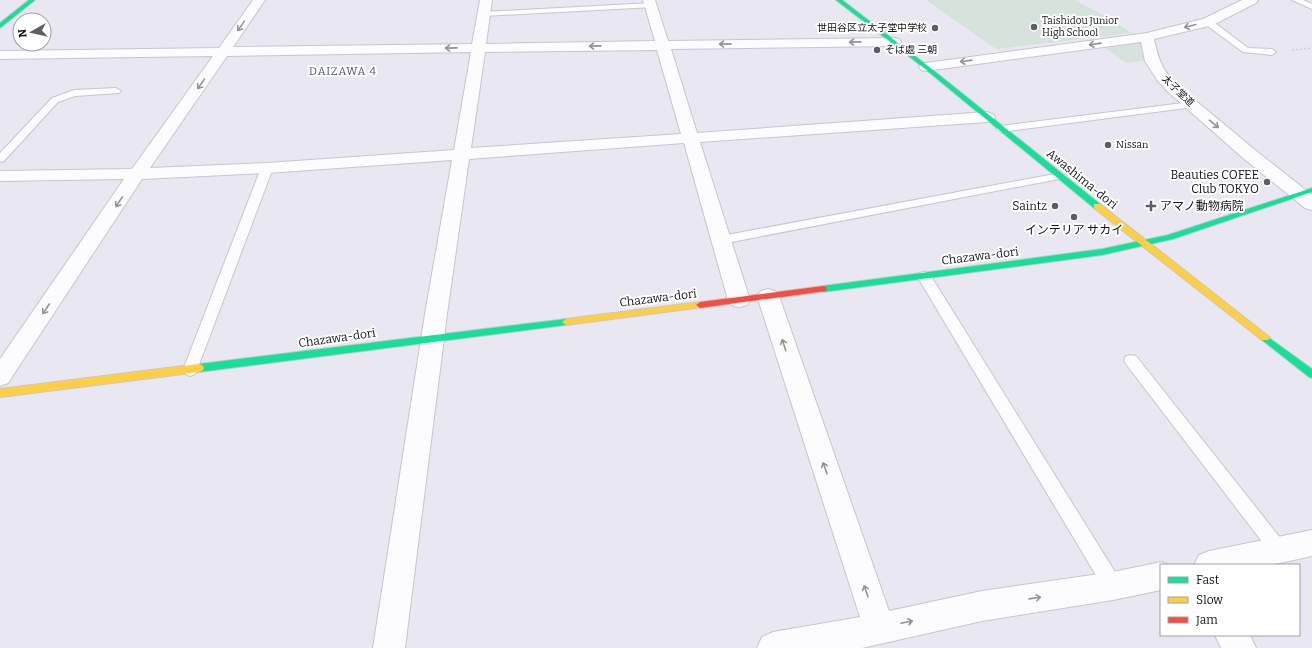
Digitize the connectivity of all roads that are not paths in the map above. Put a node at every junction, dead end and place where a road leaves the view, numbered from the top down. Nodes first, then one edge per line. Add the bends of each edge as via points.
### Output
1 (32, 0) edge
2 (259, 0) edge
3 (839, 0) edge
4 (1296, 0) edge
5 (1248, 1) edge
6 (650, 3) edge
7 (485, 7) edge
8 (1312, 7) edge
9 (1208, 22) junction
10 (0, 26) edge
11 (1147, 37) junction
12 (894, 42) junction
13 (662, 45) junction
14 (478, 48) junction
15 (223, 52) junction
16 (1272, 52) dead end
17 (0, 55) edge
18 (926, 67) junction
19 (116, 91) dead end
20 (1191, 105) junction
21 (987, 117) junction
22 (1001, 128) junction
23 (690, 139) junction
24 (461, 154) junction
25 (0, 159) edge
26 (267, 168) junction
27 (137, 174) junction
28 (0, 176) edge
29 (1060, 176) junction
30 (1308, 196) edge
31 (721, 240) junction
32 (1144, 243) junction
33 (924, 276) junction
34 (768, 296) junction
35 (739, 300) junction
36 (432, 338) junction
37 (1131, 360) dead end
38 (190, 370) junction
39 (1312, 374) edge
40 (0, 377) edge
41 (0, 393) edge
42 (1312, 543) edge
43 (1279, 550) junction
44 (1214, 564) edge
45 (1160, 576) edge
46 (1113, 586) junction
47 (879, 628) junction
48 (1232, 636) edge
49 (838, 643) edge
50 (389, 648) edge
51 (773, 648) edge
52 (1240, 648) edge

1 - 10 street
2 -> 15 street
3 - 12 street, Awashima-dori
4 - 8 lane
5 - 9 street
6 - 7 lane
6 - 13 street
7 - 14 street
9 -> 11 street
9 - 16 lane via 1246,50
11 -> 18 street
11 - 20 street, 太子堂道 via 1152,61 1157,69 1173,89
12 -> 13 street
12 - 18 street, Awashima-dori
13 -> 14 street
13 - 23 street
14 -> 15 street
14 - 24 street
15 - 17 street
15 -> 27 street
18 - 21 street, Awashima-dori
19 - 25 lane via 74,93 54,100
20 - 22 lane
20 -> 30 street, 太子堂道
21 - 22 street, Awashima-dori
21 - 23 street
22 - 29 street, Awashima-dori
23 - 24 street
23 - 31 street
24 - 26 street
24 - 36 street
26 - 27 street
26 - 38 lane
27 - 28 street
27 -> 40 street
29 - 31 lane
29 - 32 street, Awashima-dori
30 - 32 street, Chazawa-dori
31 - 35 street
32 - 33 street, Chazawa-dori via 1102,252
32 - 39 street, Awashima-dori
33 - 34 street, Chazawa-dori
33 - 46 lane
34 - 35 street, Chazawa-dori
47 -> 34 street
35 - 36 street, Chazawa-dori
36 - 38 street, Chazawa-dori
36 - 50 street
37 - 43 lane
38 - 41 street, Chazawa-dori
42 - 43 street
43 - 44 street
45 - 46 street
47 -> 46 street via 982,606
47 - 49 street
48 - 52 street
49 - 51 street

